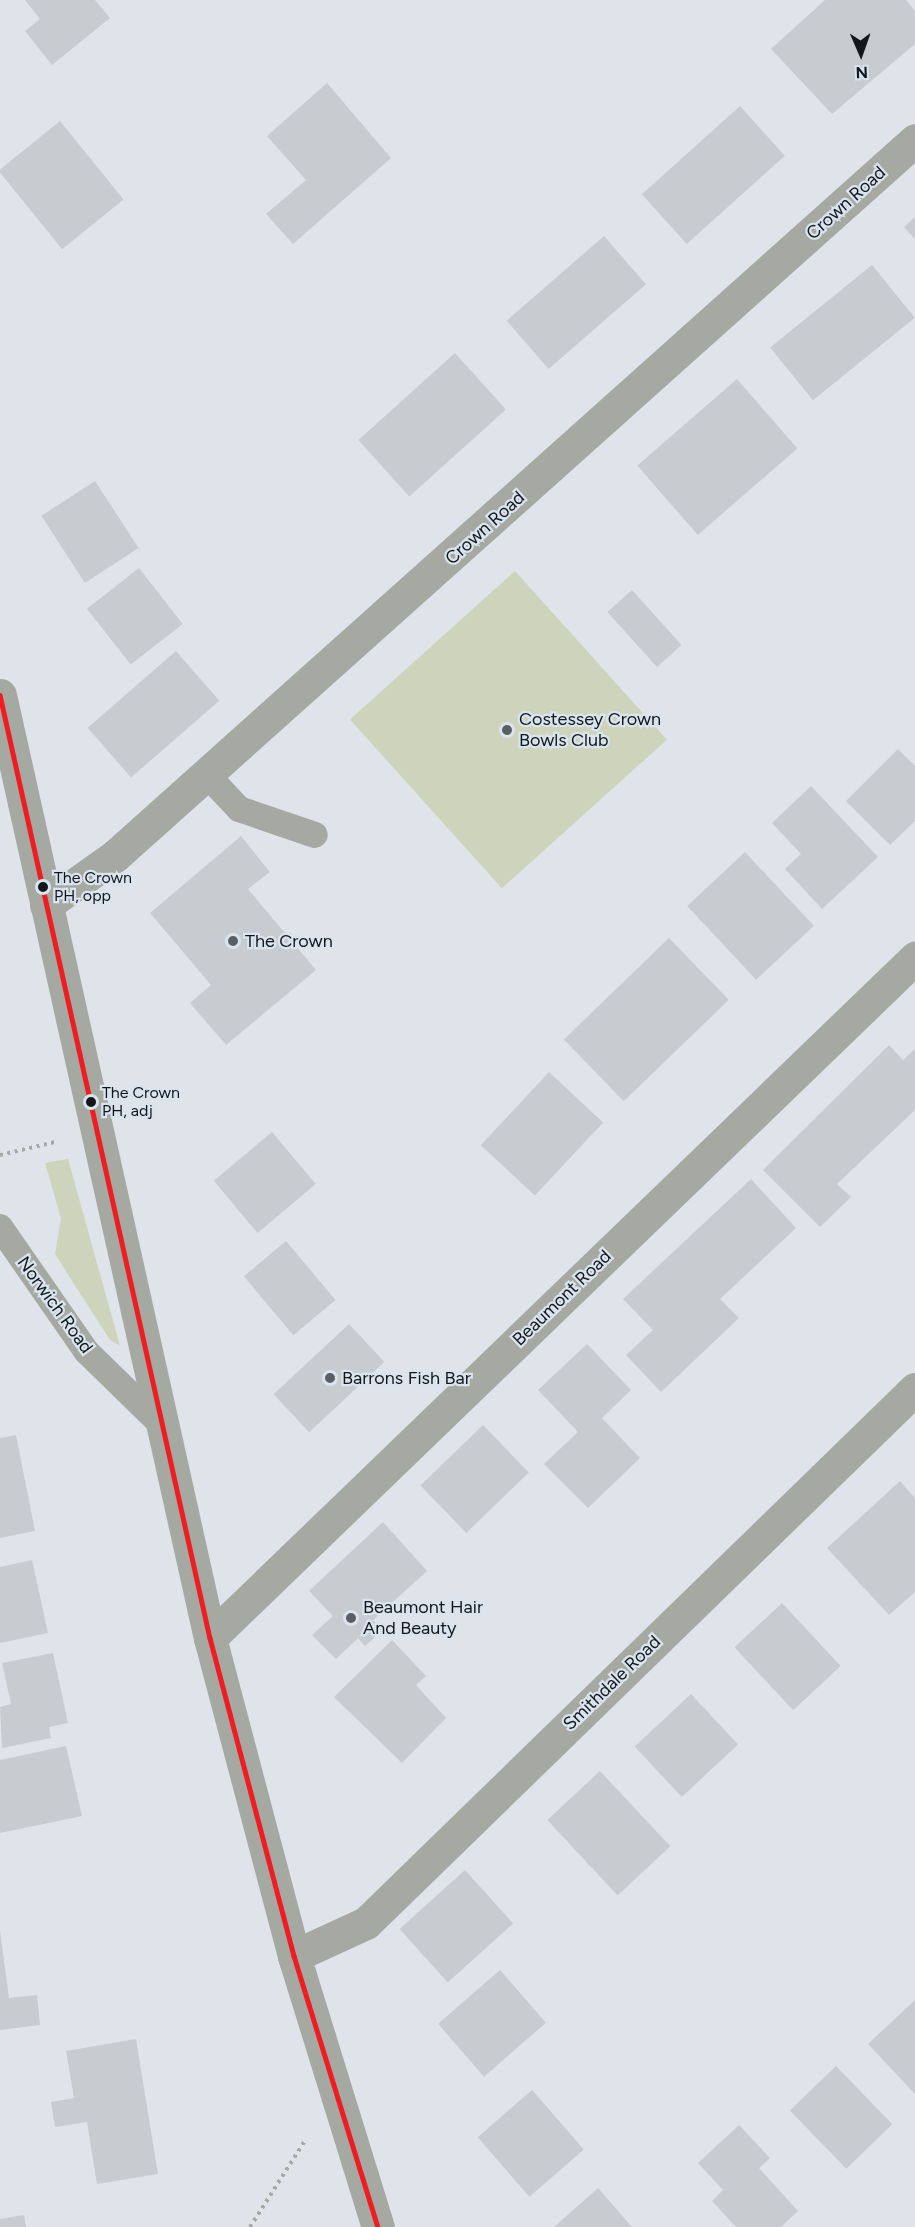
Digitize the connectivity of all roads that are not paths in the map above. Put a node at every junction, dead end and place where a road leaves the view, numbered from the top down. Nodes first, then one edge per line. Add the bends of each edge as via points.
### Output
1 (915, 140) edge
2 (0, 695) edge
3 (207, 775) junction
4 (315, 834) dead end
5 (46, 905) junction
6 (915, 958) edge
7 (0, 1227) edge
8 (915, 1389) edge
9 (167, 1430) junction
10 (210, 1638) junction
11 (294, 1956) junction
12 (374, 2226) edge

1 - 3 street, Crown Road
2 - 5 street
3 - 4 lane via 239,809
3 - 5 street, Crown Road via 116,855
5 - 9 street
6 - 10 street, Beaumont Road
7 - 9 lane, Norwich Road via 87,1352
8 - 11 street, Smithdale Road via 366,1923
9 - 10 street
10 - 11 street
11 - 12 street

